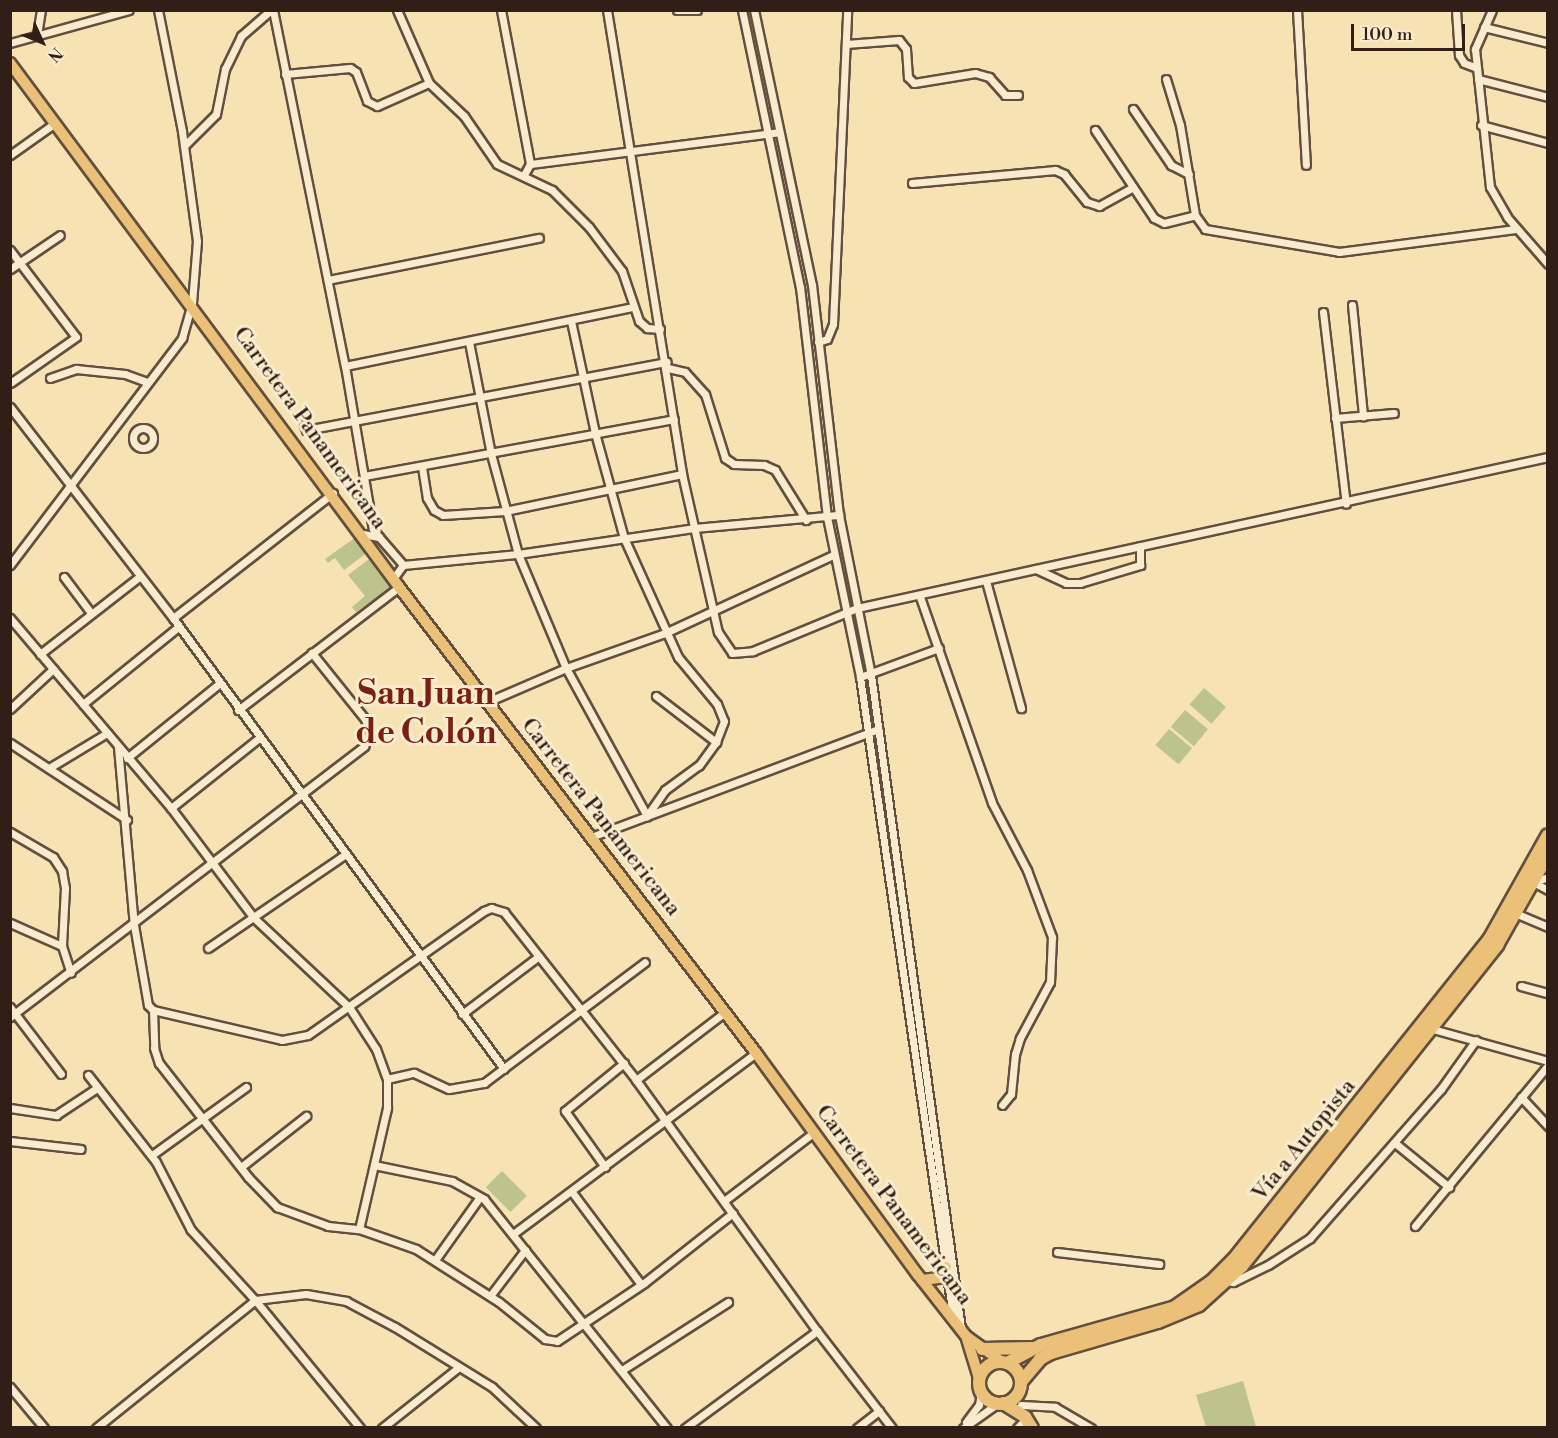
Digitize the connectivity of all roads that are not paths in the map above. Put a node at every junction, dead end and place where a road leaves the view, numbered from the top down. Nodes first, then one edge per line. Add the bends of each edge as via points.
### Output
1 (41, 10) edge
2 (129, 10) edge
3 (158, 10) edge
4 (272, 10) edge
5 (397, 10) edge
6 (501, 10) edge
7 (607, 10) edge
8 (677, 10) edge
9 (697, 10) edge
10 (742, 10) edge
11 (754, 10) edge
12 (847, 10) edge
13 (1297, 10) edge
14 (1456, 10) edge
15 (1492, 10) edge
16 (1485, 27) junction
17 (37, 35) junction
18 (10, 43) edge
19 (1548, 43) edge
20 (846, 44) junction
21 (10, 63) edge
22 (1477, 68) junction
23 (285, 74) junction
24 (1166, 79) dead end
25 (1478, 80) junction
26 (429, 83) junction
27 (1018, 95) dead end
28 (1548, 97) edge
29 (1133, 109) dead end
30 (55, 123) junction
31 (1481, 125) junction
32 (1095, 130) dead end
33 (779, 132) junction
34 (768, 134) junction
35 (1548, 143) edge
36 (184, 146) junction
37 (629, 150) junction
38 (10, 155) edge
39 (530, 164) junction
40 (1306, 165) dead end
41 (1189, 174) junction
42 (524, 175) junction
43 (912, 183) dead end
44 (1133, 187) junction
45 (1195, 215) junction
46 (1516, 229) junction
47 (60, 235) dead end
48 (539, 238) dead end
49 (10, 250) edge
50 (20, 262) junction
51 (1548, 264) edge
52 (10, 270) edge
53 (328, 280) junction
54 (192, 303) junction
55 (1352, 305) dead end
56 (632, 307) junction
57 (1323, 312) dead end
58 (571, 321) junction
59 (660, 328) junction
60 (469, 342) junction
61 (820, 342) junction
62 (808, 344) junction
63 (667, 365) junction
64 (345, 366) junction
65 (50, 378) dead end
66 (584, 379) junction
67 (147, 382) junction
68 (10, 383) edge
69 (481, 399) junction
70 (10, 407) edge
71 (1394, 413) dead end
72 (1363, 416) junction
73 (674, 418) junction
74 (1335, 418) junction
75 (354, 420) junction
76 (304, 425) dead end
77 (596, 434) junction
78 (491, 454) junction
79 (1548, 457) edge
80 (422, 467) junction
81 (682, 474) junction
82 (364, 476) junction
83 (71, 487) junction
84 (610, 488) junction
85 (333, 494) junction
86 (1346, 504) junction
87 (505, 511) junction
88 (838, 516) junction
89 (826, 517) junction
90 (806, 520) junction
91 (695, 528) junction
92 (363, 534) junction
93 (379, 537) junction
94 (624, 538) junction
95 (1140, 546) junction
96 (518, 554) junction
97 (833, 555) junction
98 (10, 565) edge
99 (403, 565) junction
100 (1036, 569) junction
101 (63, 577) dead end
102 (139, 577) junction
103 (986, 581) junction
104 (396, 583) junction
105 (920, 597) junction
106 (857, 608) junction
107 (713, 611) junction
108 (846, 611) junction
109 (91, 613) junction
110 (10, 618) edge
111 (173, 618) junction
112 (178, 627) junction
113 (665, 633) junction
114 (939, 648) junction
115 (312, 653) junction
116 (40, 654) junction
117 (566, 668) junction
118 (54, 669) junction
119 (871, 675) junction
120 (860, 677) junction
121 (220, 683) junction
122 (656, 696) dead end
123 (487, 702) junction
124 (83, 704) junction
125 (1021, 708) dead end
126 (10, 709) edge
127 (238, 710) junction
128 (878, 729) junction
129 (867, 732) junction
130 (107, 733) junction
131 (259, 738) junction
132 (716, 742) junction
133 (10, 743) edge
134 (118, 747) junction
135 (127, 758) junction
136 (49, 768) junction
137 (302, 794) junction
138 (171, 808) junction
139 (647, 816) junction
140 (127, 819) junction
141 (10, 832) edge
142 (1548, 836) edge
143 (591, 837) junction
144 (345, 854) junction
145 (1548, 855) edge
146 (211, 863) junction
147 (1548, 877) edge
148 (1533, 882) junction
149 (1548, 890) edge
150 (1515, 913) junction
151 (253, 917) junction
152 (10, 923) edge
153 (134, 925) junction
154 (1548, 927) edge
155 (62, 946) junction
156 (208, 948) dead end
157 (539, 956) junction
158 (419, 957) junction
159 (645, 962) dead end
160 (71, 973) junction
161 (1521, 986) dead end
162 (1548, 993) edge
163 (10, 1007) edge
164 (349, 1007) junction
165 (153, 1010) junction
166 (582, 1010) junction
167 (725, 1012) junction
168 (462, 1014) junction
169 (14, 1015) edge
170 (1428, 1028) junction
171 (1476, 1040) junction
172 (756, 1053) junction
173 (624, 1063) junction
174 (1548, 1063) edge
175 (504, 1069) junction
176 (62, 1074) dead end
177 (88, 1075) dead end
178 (387, 1079) junction
179 (636, 1080) junction
180 (246, 1087) dead end
181 (97, 1088) junction
182 (1521, 1097) junction
183 (1002, 1105) dead end
184 (10, 1108) edge
185 (306, 1116) dead end
186 (203, 1117) junction
187 (666, 1124) junction
188 (1548, 1126) edge
189 (813, 1133) junction
190 (10, 1141) edge
191 (1395, 1143) junction
192 (81, 1149) dead end
193 (152, 1155) junction
194 (374, 1165) junction
195 (240, 1167) junction
196 (605, 1167) junction
197 (1449, 1187) junction
198 (572, 1192) junction
199 (480, 1197) junction
200 (724, 1201) junction
201 (733, 1213) junction
202 (1415, 1226) dead end
203 (359, 1229) junction
204 (513, 1234) junction
205 (525, 1250) junction
206 (1057, 1252) dead end
207 (435, 1260) junction
208 (1159, 1264) dead end
209 (946, 1266) junction
210 (922, 1280) junction
211 (1226, 1281) junction
212 (640, 1283) junction
213 (490, 1296) junction
214 (255, 1300) junction
215 (728, 1302) dead end
216 (953, 1318) junction
217 (584, 1321) junction
218 (817, 1331) junction
219 (963, 1333) junction
220 (1036, 1348) junction
221 (982, 1350) junction
222 (1004, 1362) junction
223 (459, 1367) junction
224 (622, 1370) junction
225 (979, 1378) junction
226 (10, 1387) edge
227 (1020, 1387) junction
228 (981, 1393) junction
229 (1000, 1403) junction
230 (879, 1411) junction
231 (1024, 1419) edge
232 (44, 1428) edge
233 (96, 1428) edge
234 (360, 1428) edge
235 (382, 1428) edge
236 (536, 1428) edge
237 (667, 1428) edge
238 (685, 1428) edge
239 (857, 1428) edge
240 (892, 1428) edge
241 (962, 1428) edge
242 (1091, 1428) edge

1 - 17 street
2 - 17 street
3 - 36 street
4 - 23 street
4 - 36 street via 241,36 225,69 216,114
5 - 26 street
6 - 39 street
7 - 37 street
8 - 9 street
10 - 34 street
11 - 33 street
12 - 20 street
13 - 40 street
14 - 22 street via 1459,55 1464,63
15 - 16 street
16 - 19 street
16 - 22 street via 1475,49
17 - 18 street
20 - 27 street via 899,40 906,49 908,77 914,82 975,73 989,76 1005,95
20 - 61 street via 833,324 827,339
21 - 30 main road, Carretera Panamericana
22 - 25 street
23 - 26 street via 352,69 367,101 378,105
23 - 53 street
24 - 41 street
25 - 28 street
25 - 31 street
26 - 42 street via 464,116 497,164
29 - 41 street via 1171,165
30 - 38 street
30 - 54 main road, Carretera Panamericana
31 - 35 street
31 - 46 street via 1490,187
32 - 44 street
33 - 34 street
33 - 61 street
34 - 37 street
34 - 62 street
36 - 54 street via 197,241
37 - 39 street
37 - 59 street
39 - 42 street
41 - 45 street
42 - 56 street via 552,190 599,238 622,271
43 - 44 street via 1055,170 1064,174 1087,201 1099,206
44 - 45 street via 1160,222
45 - 46 street via 1205,229 1339,252
46 - 51 street
47 - 50 street
48 - 53 street
49 - 50 street
50 - 52 street
50 - 68 street via 76,337
53 - 64 street
54 - 67 street via 182,338
54 - 85 main road, Carretera Panamericana
55 - 72 street
56 - 58 street
56 - 59 street via 647,328
57 - 74 street
58 - 60 street
58 - 66 street
59 - 63 street
60 - 64 street
60 - 69 street
61 - 62 street
61 - 88 street
62 - 89 street
63 - 66 street
63 - 73 street
63 - 90 street via 685,372 705,394 724,458 734,464 764,465 775,470
64 - 75 street
65 - 67 street via 76,369 125,374
66 - 69 street
66 - 77 street
67 - 83 street
69 - 75 street
69 - 78 street
70 - 83 street
71 - 72 street
72 - 74 street
73 - 77 street
73 - 81 street
74 - 86 street
75 - 76 street via 306,430
75 - 82 street
77 - 78 street
77 - 84 street
78 - 80 street
78 - 87 street
79 - 86 street
80 - 82 street
80 - 87 street via 427,498 434,510 443,515
81 - 84 street
81 - 91 street
82 - 93 street via 373,529
83 - 98 street
83 - 102 street
84 - 87 street
84 - 94 street
85 - 92 main road, Carretera Panamericana
85 - 111 street
86 - 95 street
87 - 96 street
88 - 89 street
88 - 106 street
89 - 90 street
89 - 97 street
90 - 91 street
91 - 94 street
91 - 107 street
92 - 93 street
92 - 104 main road, Carretera Panamericana
93 - 99 street
94 - 96 street
94 - 113 street
95 - 100 street
95 - 100 street via 1140,565 1080,583 1066,583
96 - 99 street
96 - 117 street
97 - 107 street
97 - 108 street
99 - 104 street
100 - 103 street
101 - 109 street
102 - 109 street
102 - 111 street
103 - 105 street
103 - 125 street
104 - 115 street
104 - 123 main road, Carretera Panamericana
105 - 106 street
105 - 114 street
106 - 108 street
106 - 119 street
107 - 108 street via 718,632 732,653 739,654
107 - 113 street
108 - 120 street
109 - 116 street
110 - 116 street
111 - 112 street
112 - 121 street
112 - 124 street
113 - 117 street
113 - 132 street via 687,672 723,713 723,729
114 - 119 street
114 - 183 street via 992,803 1027,870 1052,937 1050,982 1020,1038 1011,1094
115 - 127 street
115 - 137 street via 365,719 370,732 364,746
116 - 118 street
117 - 123 street
117 - 139 street
118 - 124 street
118 - 126 street
119 - 120 street
119 - 128 street
120 - 129 street
121 - 127 street
121 - 135 street
122 - 132 street
123 - 143 main road, Carretera Panamericana
124 - 130 street
127 - 131 street
128 - 129 street
128 - 219 street
129 - 139 street
129 - 209 street
130 - 134 street
130 - 136 street
131 - 137 street
131 - 138 street
132 - 139 street via 699,765 655,800
133 - 136 street
134 - 135 street
134 - 140 street
135 - 138 street
136 - 140 street
137 - 144 street
137 - 146 street
138 - 146 street
139 - 143 street
140 - 153 street
141 - 155 street via 53,856 62,871
142 - 170 highway, Vía a Autopista via 1489,940
143 - 167 main road, Carretera Panamericana
144 - 151 street
144 - 158 street
145 - 148 highway, Vía a Autopista
146 - 151 street
146 - 153 street
147 - 148 street
148 - 149 street
148 - 150 highway, Vía a Autopista
150 - 154 street
150 - 170 highway, Vía a Autopista via 1497,945
151 - 156 street
151 - 164 street
152 - 155 street
153 - 160 street
153 - 165 street via 148,1005
155 - 160 street
157 - 158 street via 509,917 491,908
157 - 166 street
157 - 168 street
158 - 164 street
158 - 168 street
159 - 166 street
160 - 169 street
161 - 162 street
163 - 169 street
164 - 165 street via 308,1035 282,1040
164 - 178 street via 376,1049
165 - 186 street via 154,1048 159,1063
166 - 173 street
166 - 175 street
167 - 172 main road, Carretera Panamericana
167 - 179 street
168 - 175 street
169 - 176 street
170 - 171 street
170 - 211 highway, Vía a Autopista
170 - 220 highway, Vía a Autopista via 1234,1259 1194,1297 1155,1313
171 - 174 street
171 - 191 street
172 - 187 street
172 - 189 main road, Carretera Panamericana
173 - 179 street
173 - 196 street via 565,1112
174 - 182 street
175 - 178 street via 484,1083 465,1088 449,1089 414,1072
177 - 181 street
178 - 194 street via 387,1108
179 - 187 street
180 - 186 street
181 - 184 street via 56,1115
181 - 193 street
182 - 188 street
182 - 197 street
185 - 195 street
186 - 193 street
186 - 195 street
187 - 196 street
187 - 200 street
189 - 200 street
189 - 210 main road, Carretera Panamericana
190 - 192 street
191 - 197 street
191 - 211 street via 1304,1243 1240,1278
193 - 214 street via 191,1230
194 - 199 street via 452,1181
194 - 203 street
195 - 203 street via 277,1206 328,1226
196 - 198 street
197 - 202 street
198 - 204 street
198 - 212 street
199 - 204 street
199 - 207 street
200 - 201 street
201 - 212 street
201 - 218 street
203 - 207 street via 416,1249
204 - 205 street
205 - 213 street
205 - 217 street
206 - 208 street
207 - 213 street
209 - 210 main road via 939,1278
209 - 216 street
210 - 216 main road, Carretera Panamericana
211 - 227 highway, Vía a Autopista via 1199,1305 1179,1316 1051,1353 1040,1359
212 - 217 street
213 - 217 street via 545,1339 557,1341
214 - 223 street via 306,1294 346,1301
214 - 233 street
214 - 234 street
215 - 224 street
216 - 219 main road, Carretera Panamericana
217 - 224 street
218 - 230 street
218 - 238 street
219 - 221 main road, Carretera Panamericana
219 - 225 main road, Carretera Panamericana
220 - 221 highway
220 - 222 highway, Vía a Autopista
221 - 222 main road, Carretera Panamericana
222 - 225 highway via 987,1366
222 - 227 highway via 1015,1368
223 - 235 street
223 - 236 street via 492,1388
224 - 237 street
225 - 228 highway
226 - 232 street
227 - 229 highway
227 - 231 highway
228 - 229 highway
228 - 241 street via 976,1411
229 - 231 highway
229 - 241 street
230 - 239 street
230 - 240 street
231 - 242 street via 1054,1407

